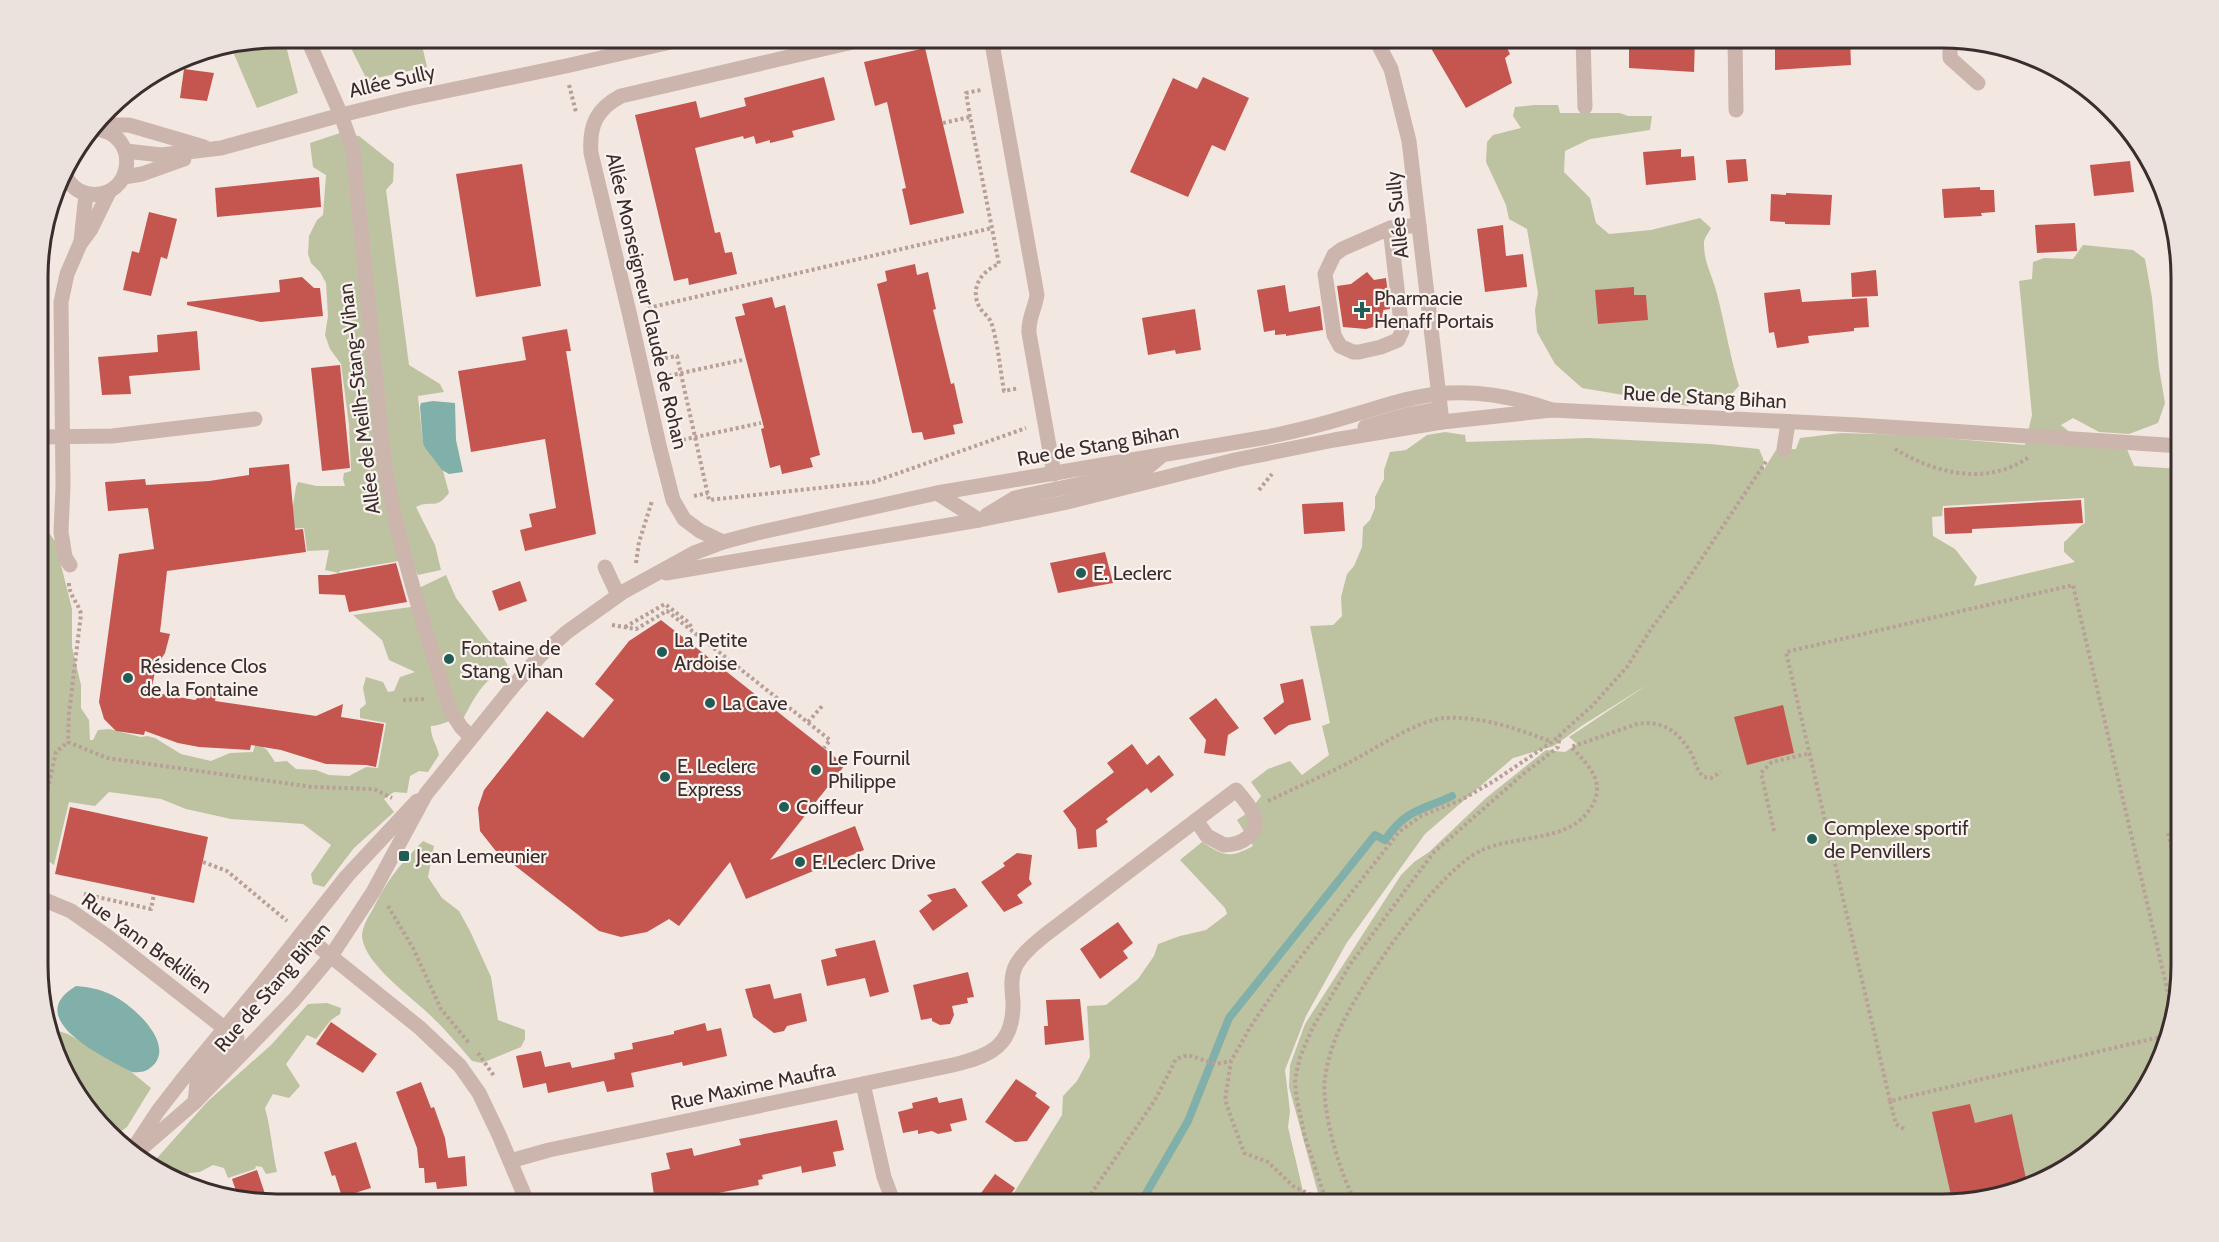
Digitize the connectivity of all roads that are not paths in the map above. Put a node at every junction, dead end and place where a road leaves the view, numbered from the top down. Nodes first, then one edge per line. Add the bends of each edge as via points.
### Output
1 (311, 48) edge
2 (643, 48) edge
3 (827, 48) edge
4 (993, 48) edge
5 (1381, 48) edge
6 (1583, 48) edge
7 (1735, 48) edge
8 (1950, 48) edge
9 (1978, 84) dead end
10 (1585, 107) dead end
11 (1736, 110) dead end
12 (341, 115) junction
13 (104, 127) edge
14 (102, 129) edge
15 (213, 149) junction
16 (126, 151) junction
17 (124, 177) junction
18 (69, 182) edge
19 (109, 192) junction
20 (86, 194) junction
21 (1419, 225) junction
22 (1390, 228) junction
23 (80, 244) junction
24 (1440, 408) junction
25 (1552, 410) junction
26 (255, 419) dead end
27 (1788, 423) junction
28 (48, 437) edge
29 (63, 437) junction
30 (2171, 445) edge
31 (1784, 449) dead end
32 (1162, 455) junction
33 (1054, 474) junction
34 (937, 493) junction
35 (979, 520) junction
36 (723, 542) junction
37 (70, 565) road end
38 (605, 567) dead end
39 (657, 574) junction
40 (618, 595) junction
41 (471, 737) junction
42 (426, 794) junction
43 (1196, 820) junction
44 (48, 902) edge
45 (302, 933) junction
46 (331, 956) junction
47 (225, 1028) junction
48 (863, 1084) junction
49 (195, 1102) junction
50 (136, 1145) edge
51 (141, 1149) edge
52 (510, 1161) junction
53 (522, 1194) edge
54 (890, 1194) edge

1 - 12 street, Allée de Meilh-Stang-Vihan
2 - 12 street, Allée Sully
3 - 36 street, Allée Monseigneur Claude de Rohan via 630,94 612,101 603,110 590,135 670,491 684,519
4 - 33 street via 1038,295 1030,314 1029,333
5 - 21 street, Allée Sully via 1400,99
6 - 10 street
7 - 11 street
8 - 9 street via 1950,58
12 - 15 street, Allée Sully
12 - 41 street, Allée de Meilh-Stang-Vihan via 353,149 391,503 450,710
13 - 15 street, Allée Sully via 129,125
14 - 16 street via 114,135
15 - 16 street, Allée Sully via 161,155
15 - 17 street, Allée Sully
16 - 17 street
17 - 19 street
18 - 20 street
19 - 20 street
19 - 23 street
20 - 23 street
21 - 22 street
21 - 24 street, Allée Sully
22 - 22 street via 1342,249 1334,255 1325,274 1334,335 1340,346 1353,352 1398,340 1402,331
23 - 29 street via 67,274 61,302
24 - 25 street, Rue de Stang Bihan
24 - 25 street, Rue de Stang Bihan via 1460,393 1496,396
24 - 32 street, Rue de Stang Bihan via 1405,399 1312,427
24 - 35 street, Rue de Stang Bihan via 1365,427 1352,438 1235,460
25 - 27 street, Rue de Stang Bihan
26 - 29 street via 112,436
27 - 30 street, Rue de Stang Bihan
27 - 31 street
28 - 29 street
29 - 37 street via 62,532
32 - 33 street, Rue de Stang Bihan
32 - 35 street via 1137,472 1015,498
33 - 34 street, Rue de Stang Bihan
34 - 35 street
34 - 36 street, Rue de Stang Bihan
35 - 39 street, Rue de Stang Bihan
36 - 39 street, Rue de Stang Bihan
38 - 40 street
39 - 40 street, Rue de Stang Bihan
40 - 41 street, Rue de Stang Bihan via 540,656
41 - 42 street, Rue de Stang Bihan
42 - 45 street, Rue de Stang Bihan via 351,870
42 - 46 street, Rue de Stang Bihan via 373,892
43 - 43 street, Rue Maxime Maufra via 1236,790 1251,809 1255,825 1243,841 1224,845 1207,836
43 - 48 street, Rue Maxime Maufra via 1030,947 1012,975 1012,1022 995,1049 974,1060
44 - 47 street, Rue Yann Brekilien via 70,911 108,937
45 - 46 street
45 - 47 street, Rue de Stang Bihan
46 - 49 street, Rue de Stang Bihan
46 - 52 street via 460,1066 478,1093
47 - 49 street via 237,1038 197,1083
47 - 50 street, Rue de Stang Bihan
48 - 52 street, Rue Maxime Maufra
48 - 54 street
49 - 51 street, Rue de Stang Bihan
52 - 53 street

